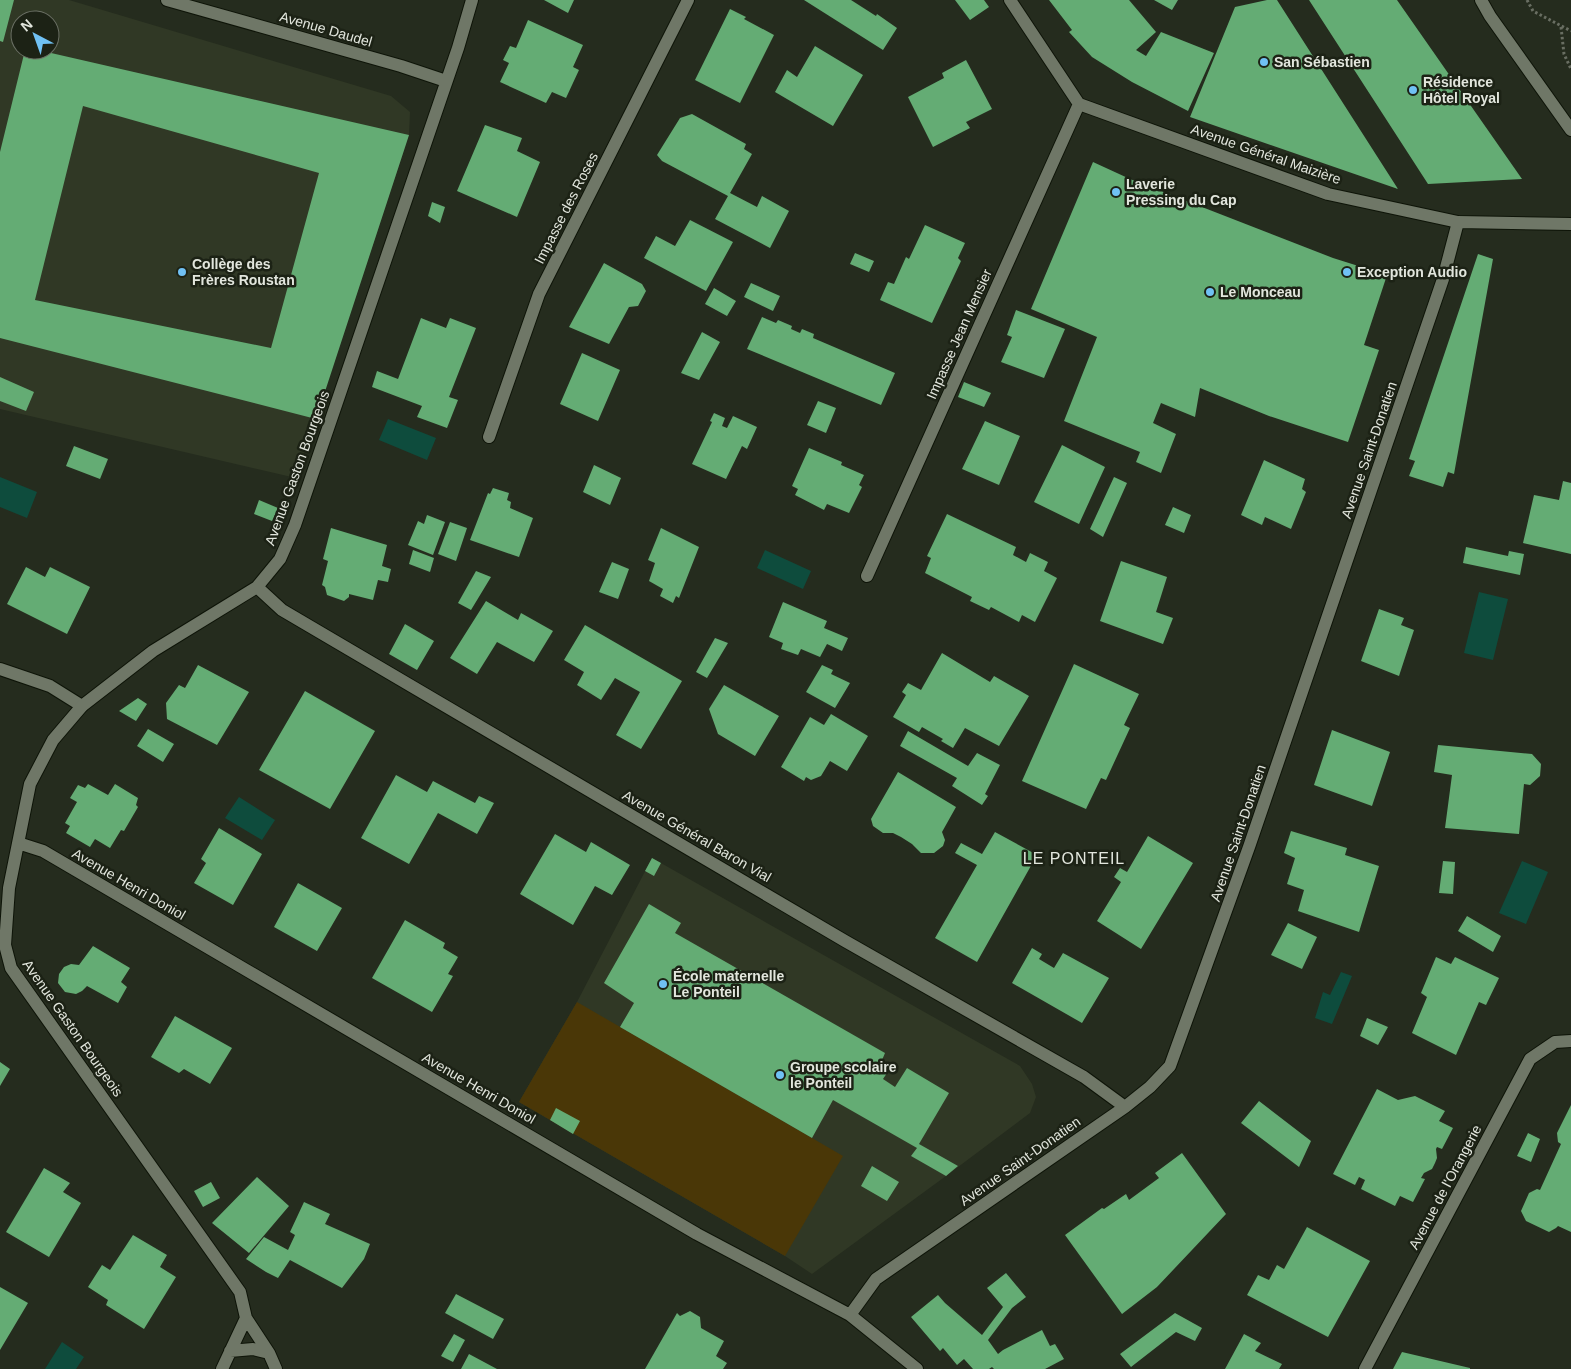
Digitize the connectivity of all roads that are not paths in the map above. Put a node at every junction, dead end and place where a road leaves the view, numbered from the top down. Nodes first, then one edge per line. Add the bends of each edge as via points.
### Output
1 (167, 0) edge
2 (472, 0) edge
3 (688, 0) edge
4 (1010, 0) edge
5 (1481, 0) edge
6 (446, 81) junction
7 (1079, 104) junction
8 (1571, 130) edge
9 (1458, 222) junction
10 (1571, 224) edge
11 (489, 437) dead end
12 (867, 576) dead end
13 (257, 587) junction
14 (0, 669) edge
15 (82, 706) junction
16 (18, 843) junction
17 (3, 947) edge
18 (1571, 1041) edge
19 (1125, 1107) junction
20 (850, 1315) junction
21 (246, 1318) junction
22 (230, 1352) junction
23 (269, 1353) junction
24 (222, 1369) edge
25 (276, 1369) edge
26 (917, 1369) edge
27 (1365, 1369) edge

1 - 6 street, Avenue Daudel
2 - 6 street, Avenue Gaston Bourgeois
3 - 11 street, Impasse des Roses via 539,294
4 - 7 street
5 - 8 street
6 - 13 street, Avenue Gaston Bourgeois via 295,526 280,559
7 - 9 street, Avenue Général Maizière via 1328,194
7 - 12 street, Impasse Jean Mensier
9 - 10 street, Avenue Général Maizière
9 - 19 street, Avenue Saint-Donatien via 1443,279 1250,847 1170,1066
13 - 15 street, Avenue Gaston Bourgeois via 153,651
13 - 19 street, Avenue Général Baron Vial via 282,610 836,936 1084,1077
14 - 15 street via 50,686
15 - 16 street, Avenue Gaston Bourgeois via 53,740 30,784
16 - 17 street, Avenue Gaston Bourgeois
16 - 20 street, Avenue Henri Doniol via 43,851 697,1234
17 - 21 street, Avenue Gaston Bourgeois via 11,968 240,1292
18 - 27 street, Avenue de l'Orangerie via 1556,1042 1530,1059
19 - 20 street, Avenue Saint-Donatien via 876,1278
20 - 26 street, Avenue Henri Doniol
21 - 22 street
21 - 23 street
22 - 23 street via 253,1349
22 - 24 street
23 - 25 street

